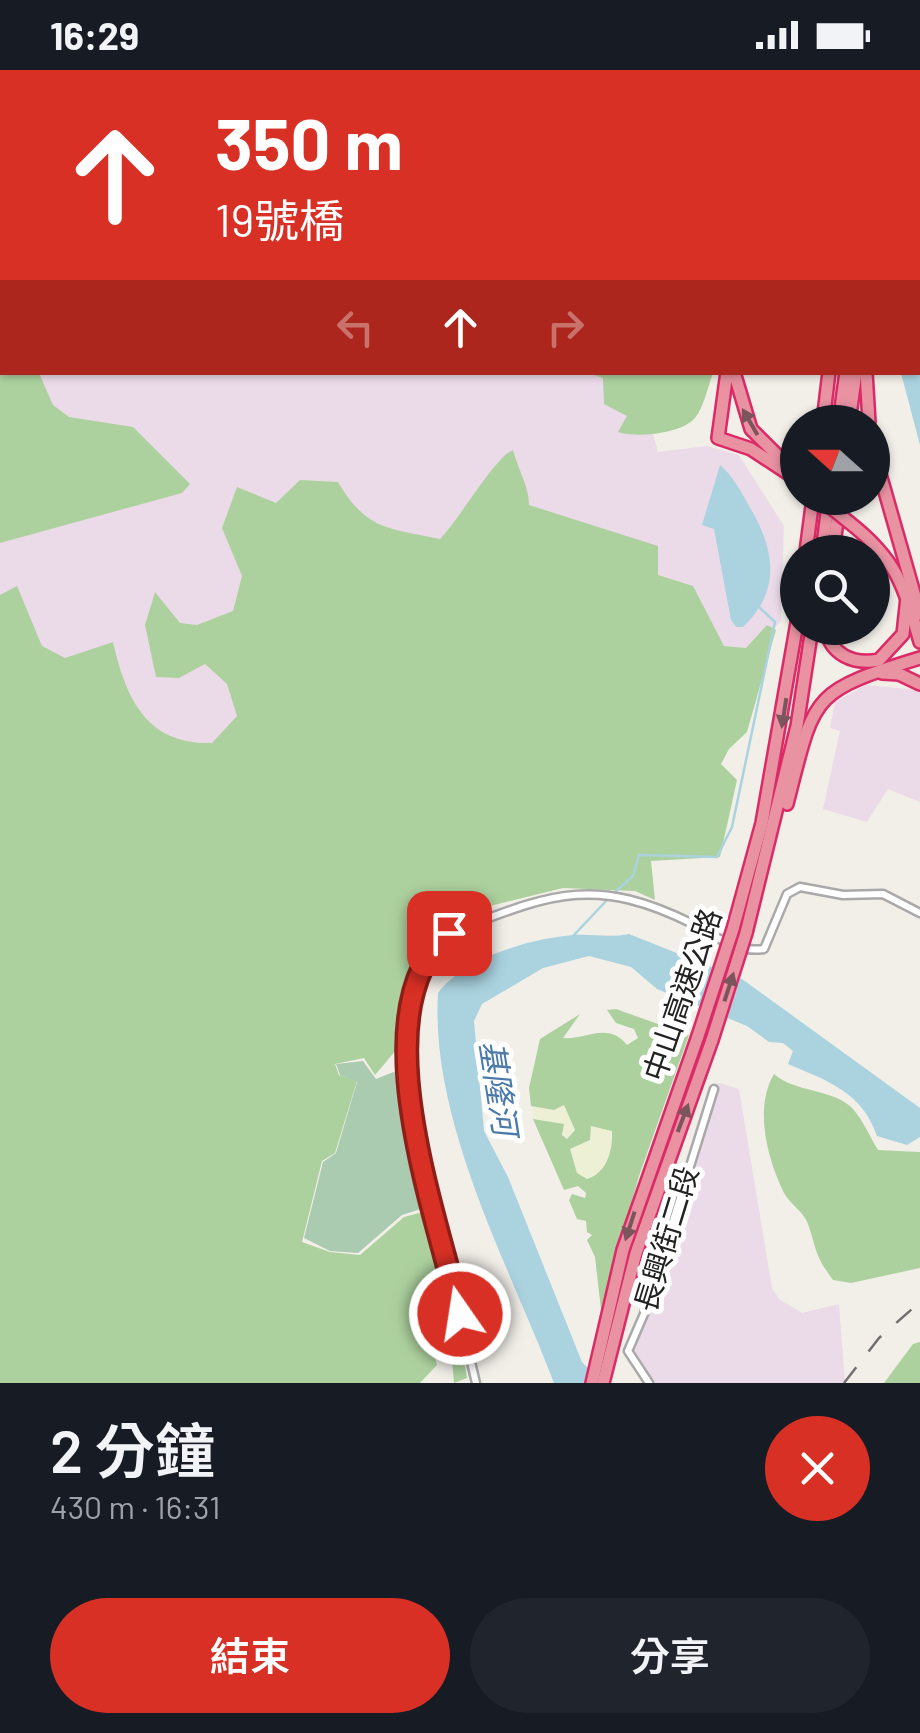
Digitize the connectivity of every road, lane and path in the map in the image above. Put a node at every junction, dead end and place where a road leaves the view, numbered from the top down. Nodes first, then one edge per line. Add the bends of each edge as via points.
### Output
1 (729, 375) edge
2 (731, 375) edge
3 (820, 375) edge
4 (829, 375) edge
5 (846, 375) edge
6 (856, 375) edge
7 (866, 375) edge
8 (820, 405) edge
9 (823, 405) edge
10 (841, 405) edge
11 (851, 405) edge
12 (868, 405) edge
13 (780, 459) edge
14 (780, 467) edge
15 (844, 515) edge
16 (847, 515) edge
17 (889, 515) edge
18 (852, 520) junction
19 (910, 596) junction
20 (920, 614) edge
21 (920, 642) edge
22 (793, 645) edge
23 (810, 645) edge
24 (832, 645) edge
25 (920, 658) edge
26 (868, 674) junction
27 (920, 684) edge
28 (761, 884) junction
29 (920, 913) edge
30 (739, 931) junction
31 (714, 1089) dead end
32 (614, 1307) junction
33 (476, 1383) edge
34 (592, 1383) edge
35 (603, 1383) edge
36 (649, 1383) edge

1 - 14 highway via 718,438
13 -> 2 highway via 751,429
3 - 8 highway
4 - 9 highway
5 - 10 highway
6 - 11 highway
7 - 12 highway
15 - 18 highway, bridge
16 - 18 highway, bridge
17 - 19 highway
18 - 19 highway via 894,554
19 - 20 highway
19 - 21 highway
19 - 24 highway via 903,634 880,660 861,662
22 -> 30 highway, 中山高速公路
23 - 28 highway, 中山高速公路
25 - 26 highway
26 - 27 highway via 900,674
26 - 28 highway via 837,687 810,721
28 - 30 highway, 中山高速公路
29 - 33 street via 883,894 800,887 787,894 770,941 754,950 591,892 542,898 449,933 423,964 404,1040 413,1118
30 - 32 highway, 中山高速公路, bridge
31 - 36 street, 長興街二段 via 628,1351
32 - 34 highway, 中山高速公路
32 - 35 highway, 中山高速公路

